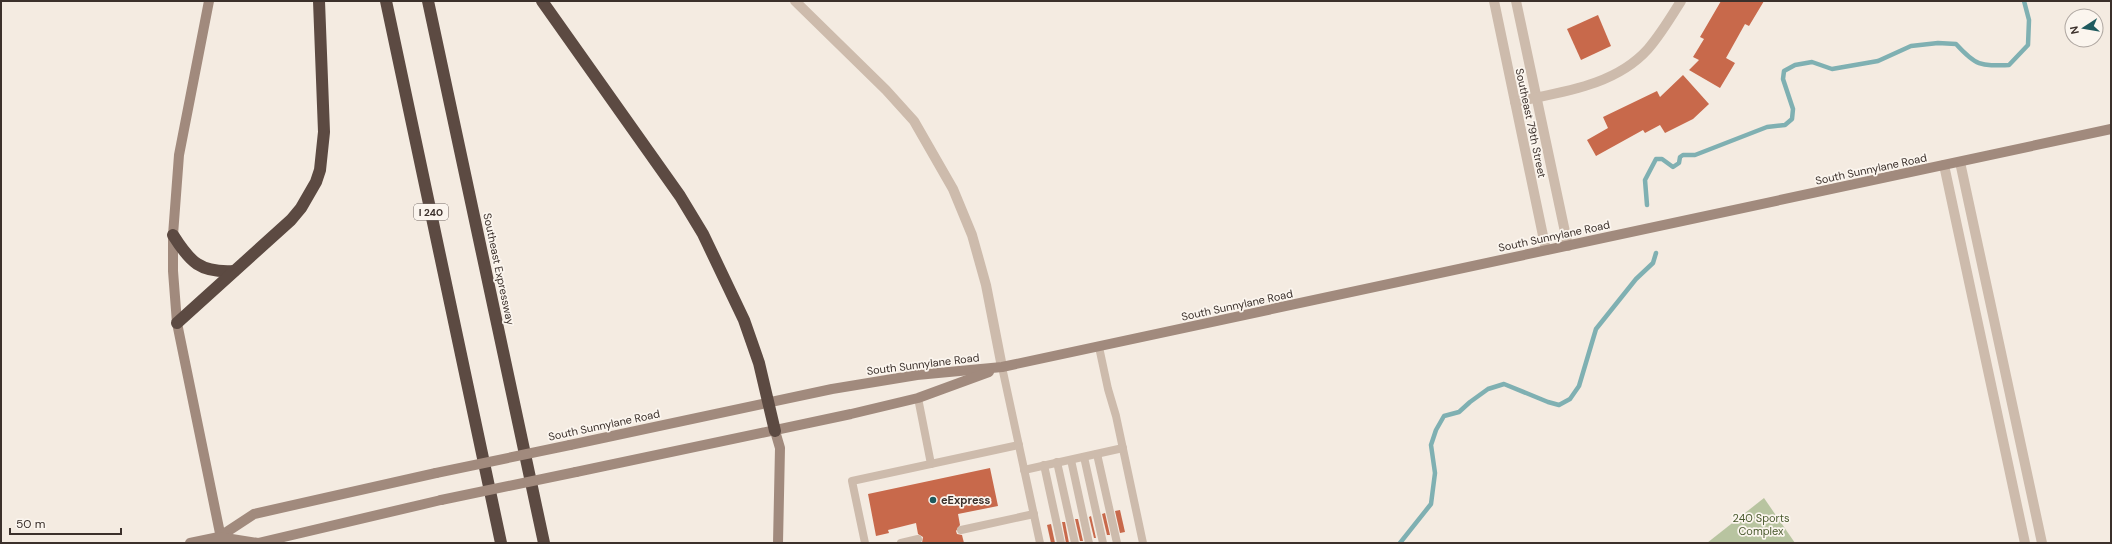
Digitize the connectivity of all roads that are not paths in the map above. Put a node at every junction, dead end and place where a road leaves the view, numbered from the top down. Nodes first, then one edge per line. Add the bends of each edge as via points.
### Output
1 (209, 1) edge
2 (319, 1) edge
3 (386, 1) edge
4 (428, 1) edge
5 (542, 1) edge
6 (795, 1) edge
7 (1494, 1) edge
8 (1516, 1) edge
9 (1681, 1) edge
10 (1536, 98) junction
11 (1515, 102) junction
12 (2111, 130) edge
13 (1960, 162) junction
14 (1944, 165) junction
15 (173, 235) junction
16 (1568, 246) junction
17 (1546, 250) junction
18 (234, 271) junction
19 (1991, 301) junction
20 (1974, 305) junction
21 (177, 323) junction
22 (1099, 347) junction
23 (1002, 367) junction
24 (918, 398) junction
25 (769, 403) junction
26 (775, 431) junction
27 (1019, 445) junction
28 (1123, 448) junction
29 (1097, 454) junction
30 (1084, 457) junction
31 (1071, 460) junction
32 (1057, 462) junction
33 (931, 464) junction
34 (1044, 465) junction
35 (1024, 470) junction
36 (1034, 514) junction
37 (961, 530) dead end
38 (918, 539) dead end
39 (220, 540) edge
40 (190, 543) edge
41 (501, 543) edge
42 (544, 543) edge
43 (778, 543) edge
44 (865, 543) edge
45 (901, 543) edge
46 (1040, 543) edge
47 (1061, 543) edge
48 (1075, 543) edge
49 (1089, 543) edge
50 (1103, 543) edge
51 (1117, 543) edge
52 (1143, 543) edge
53 (2024, 543) edge
54 (2042, 543) edge

1 - 15 main road via 179,155
2 - 18 highway via 324,132 318,176 309,195 291,220
3 - 41 highway, I 240
4 - 42 highway, Southeast Expressway
5 - 25 highway via 680,196 703,234 744,320 759,362
6 - 23 street via 914,121 953,189 972,235 986,285
7 - 11 street, Southeast 79th Street
8 - 10 street, Southeast 79th Street
9 - 10 street via 1648,50 1624,69 1595,83
10 - 11 street
10 - 16 street, Southeast 79th Street
11 - 17 street, Southeast 79th Street
12 - 13 main road, South Sunnylane Road
13 - 14 main road, South Sunnylane Road
13 - 19 street
14 - 16 main road, South Sunnylane Road
14 - 20 street
15 - 18 highway via 186,255 195,263 208,270
15 - 21 main road
16 - 17 main road, South Sunnylane Road
17 - 22 main road, South Sunnylane Road
18 - 21 highway
19 - 20 street
19 - 54 street
20 - 53 street
21 - 39 main road
22 - 23 main road, South Sunnylane Road
22 - 28 lane
23 - 24 main road, South Sunnylane Road
23 - 25 main road, South Sunnylane Road via 916,375
23 - 27 lane
24 - 26 main road, South Sunnylane Road
24 - 33 lane
25 - 26 highway
25 - 39 main road, South Sunnylane Road, bridge via 254,514
26 - 39 main road, South Sunnylane Road, bridge via 441,500 258,543
26 - 43 main road via 780,448
27 - 33 lane
27 - 35 lane
28 - 29 lane
28 - 52 lane
29 - 30 lane
29 - 51 lane
30 - 31 lane
30 - 50 lane
31 - 32 lane
31 - 49 lane
32 - 34 lane
32 - 48 lane
33 - 44 lane via 852,481
34 - 35 lane
34 - 47 lane
35 - 36 lane
36 - 37 lane
36 - 46 lane
38 - 45 lane
39 - 40 main road, South Sunnylane Road

